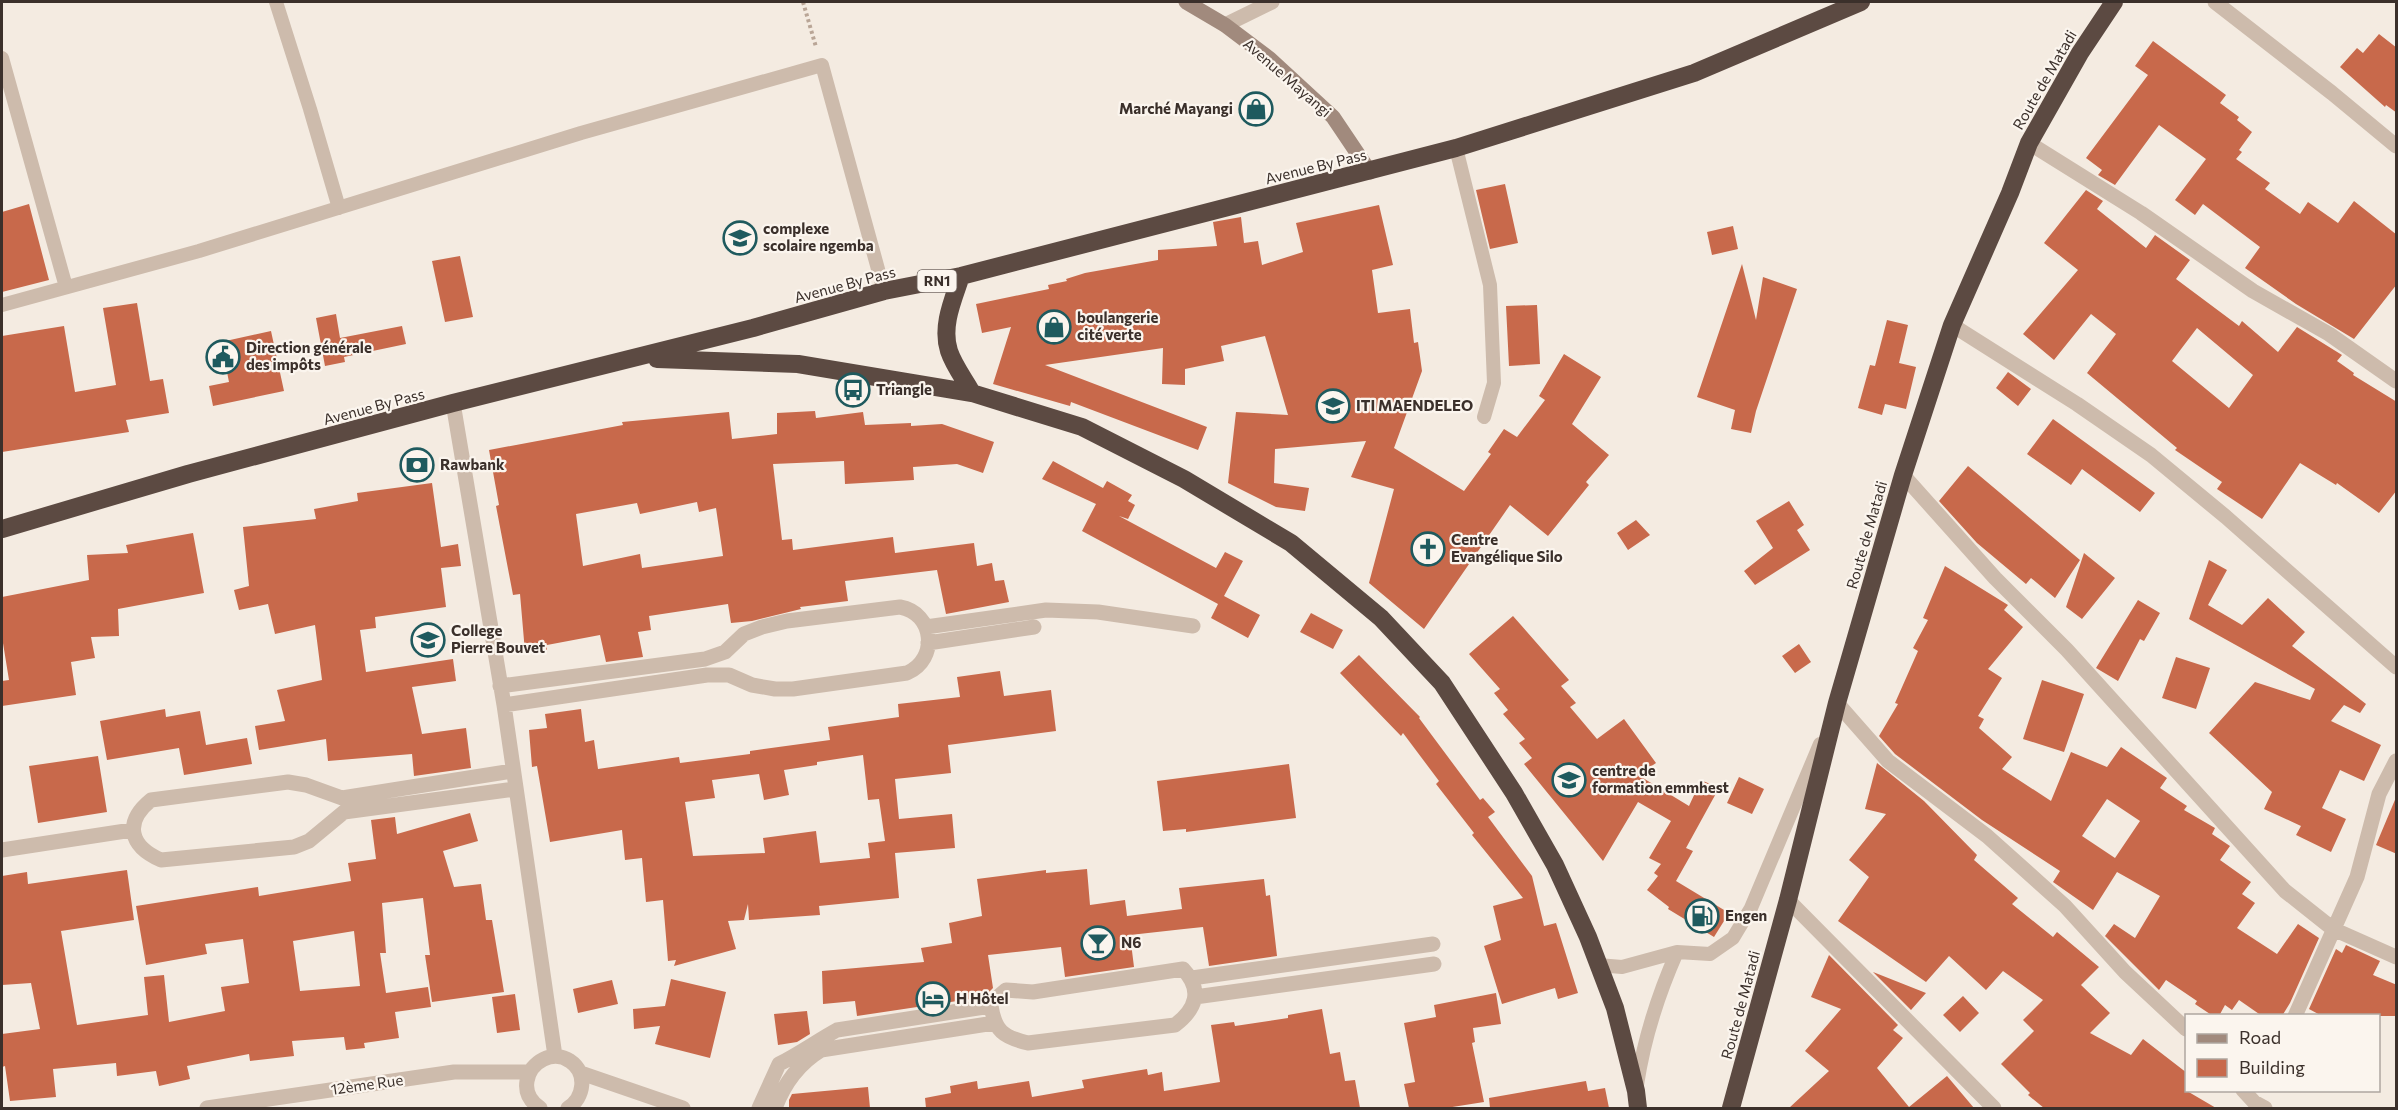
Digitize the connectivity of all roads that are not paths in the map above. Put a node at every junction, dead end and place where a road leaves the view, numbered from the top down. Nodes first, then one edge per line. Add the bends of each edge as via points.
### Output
1 (276, 2) edge
2 (1186, 2) edge
3 (1272, 2) edge
4 (1861, 2) edge
5 (2115, 2) edge
6 (2215, 2) edge
7 (1225, 25) junction
8 (2, 58) edge
9 (2029, 143) junction
10 (2397, 146) edge
11 (1456, 148) junction
12 (1370, 172) junction
13 (339, 208) junction
14 (961, 276) junction
15 (66, 287) junction
16 (884, 291) junction
17 (2, 305) edge
18 (1952, 325) junction
19 (637, 358) junction
20 (2397, 381) edge
21 (972, 393) junction
22 (453, 404) junction
23 (1484, 417) dead end
24 (1903, 475) junction
25 (2, 529) edge
26 (1193, 626) dead end
27 (1034, 627) dead end
28 (927, 635) junction
29 (725, 652) junction
30 (2397, 667) edge
31 (729, 675) junction
32 (500, 686) junction
33 (1837, 704) junction
34 (504, 705) junction
35 (2397, 760) edge
36 (512, 771) junction
37 (515, 789) junction
38 (343, 805) junction
39 (132, 830) junction
40 (2, 850) edge
41 (1788, 900) junction
42 (2333, 929) junction
43 (1432, 944) dead end
44 (1677, 952) junction
45 (2397, 957) edge
46 (1434, 964) dead end
47 (1598, 965) junction
48 (1192, 978) junction
49 (1195, 997) junction
50 (991, 1006) junction
51 (2296, 1014) edge
52 (994, 1023) junction
53 (2185, 1027) edge
54 (555, 1056) junction
55 (528, 1072) junction
56 (580, 1073) junction
57 (2246, 1092) edge
58 (1637, 1100) edge
59 (2258, 1102) edge
60 (207, 1108) edge
61 (540, 1108) edge
62 (568, 1108) edge
63 (683, 1108) edge
64 (759, 1108) edge
65 (775, 1108) edge
66 (1731, 1108) edge
67 (1994, 1108) edge

1 - 13 lane
2 - 7 street, Avenue Mayangi
3 - 7 street
4 - 11 highway, Avenue By Pass / RN1 via 1694,73
5 - 9 highway, Route de Matadi via 2080,53
6 - 10 street
7 - 12 street, Avenue Mayangi via 1270,59 1333,117
8 - 15 lane
9 - 18 highway, Route de Matadi
9 - 20 street
11 - 12 highway, Avenue By Pass / RN1
11 - 23 lane via 1490,285 1494,383
12 - 14 highway, Avenue By Pass / RN1
13 - 15 lane
13 - 16 lane via 822,65
14 - 16 highway, Avenue By Pass / RN1
14 - 21 highway via 946,335 949,352
15 - 17 lane
16 - 19 highway, Avenue By Pass / RN1
18 - 24 highway, Route de Matadi
18 - 30 street via 2151,455
19 - 21 highway via 798,364
19 - 22 highway, Avenue By Pass / RN1
21 - 47 highway via 1082,427 1184,479 1292,543 1381,618 1442,683 1514,793 1556,865
22 - 25 highway, Avenue By Pass / RN1 via 188,474
22 - 32 street
24 - 33 highway, Route de Matadi
24 - 42 street via 2285,891
26 - 28 street via 1098,612 1046,610
27 - 28 street
28 - 29 street via 918,615 910,609 889,608 762,627 744,634
28 - 31 street via 924,661 907,673 774,689
29 - 31 street
29 - 32 street via 705,659
31 - 34 street
32 - 34 street
33 - 41 highway, Route de Matadi
33 - 44 lane via 1750,908 1733,938 1710,954
33 - 53 street via 1888,761 1987,836 2065,906 2126,972
34 - 36 street
35 - 42 street via 2379,794 2357,877
36 - 37 street
36 - 38 street
37 - 38 street
37 - 54 street
38 - 39 street via 306,785 288,782 151,800 135,816
38 - 39 street via 309,841 294,847 161,860 139,846
39 - 40 street
41 - 66 highway, Route de Matadi
41 - 67 street
42 - 45 street
42 - 51 street
43 - 48 street
44 - 47 lane via 1622,967
44 - 58 lane via 1658,996 1642,1052
46 - 49 street
47 - 58 highway via 1615,1008
48 - 49 street
48 - 50 street via 1183,969 1033,992 1006,990
49 - 52 street via 1186,1017 1175,1025 1028,1043 1005,1035
50 - 52 street
50 - 64 street via 837,1030 779,1064
52 - 65 street via 821,1050 805,1059 791,1076
54 - 55 street via 539,1061
54 - 56 street via 570,1061
55 - 60 street, 12ème Rue via 454,1072
55 - 61 street via 526,1088 532,1103
56 - 62 street via 582,1089 576,1104
56 - 63 street
57 - 59 street

